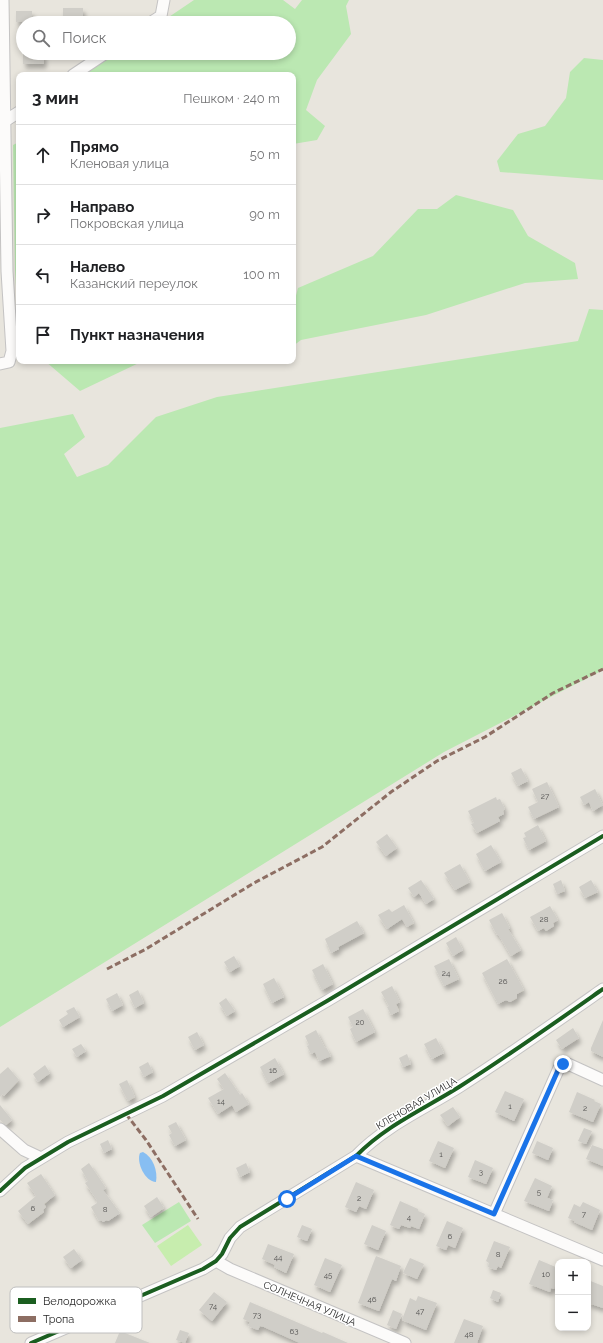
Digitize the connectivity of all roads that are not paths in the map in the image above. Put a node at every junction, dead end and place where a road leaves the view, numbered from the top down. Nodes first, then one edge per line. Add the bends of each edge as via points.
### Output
1 (3, 0) edge
2 (164, 0) edge
3 (161, 16) edge
4 (96, 60) edge
5 (78, 72) edge
6 (16, 114) edge
7 (5, 121) junction
8 (4, 363) edge
9 (603, 836) edge
10 (603, 989) edge
11 (603, 1080) edge
12 (0, 1129) edge
13 (356, 1156) junction
14 (41, 1158) junction
15 (0, 1191) edge
16 (494, 1214) junction
17 (603, 1260) edge
18 (216, 1261) junction
19 (142, 1296) edge
20 (57, 1333) edge
21 (36, 1342) edge
22 (405, 1343) edge

1 - 7 street
2 - 3 street
4 - 5 street
6 - 7 street
7 - 8 street via 7,271 12,351
9 - 14 street via 170,1092
10 - 13 street, КЛЕНОВАЯ УЛИЦА via 460,1086 380,1133
11 - 16 street via 568,1064 563,1064 559,1068
12 - 14 street via 24,1150
13 - 16 street
13 - 18 street, КЛЕНОВАЯ УЛИЦА via 240,1227
14 - 15 street via 25,1168
16 - 17 street
18 - 19 street, КЛЕНОВАЯ УЛИЦА
18 - 22 street, СОЛНЕЧНАЯ УЛИЦА
20 - 21 street, КЛЕНОВАЯ УЛИЦА

